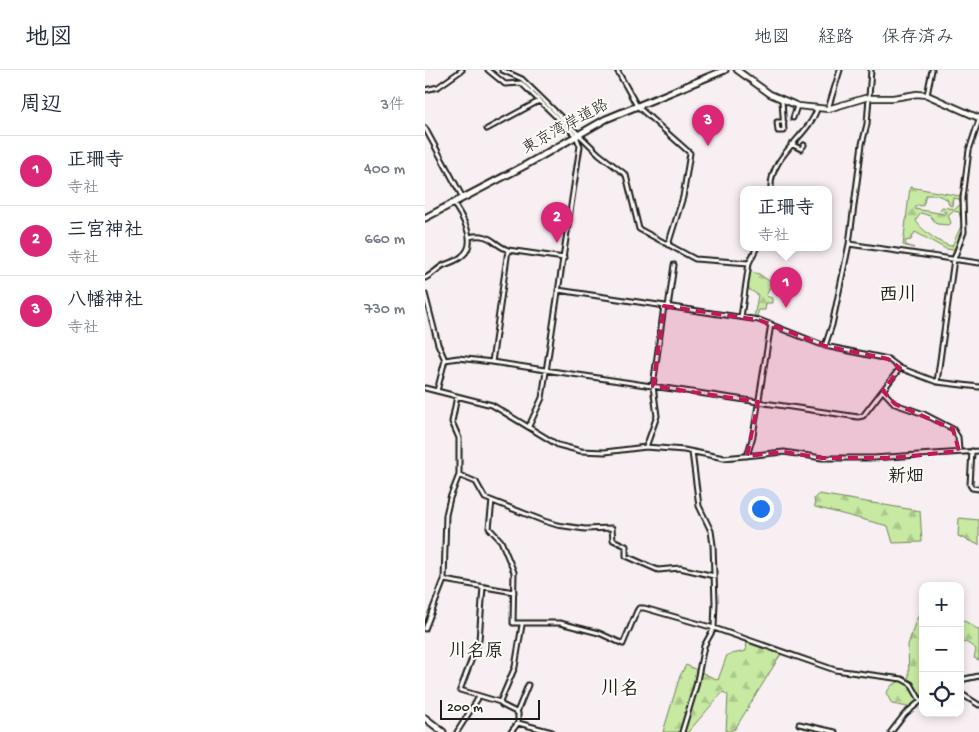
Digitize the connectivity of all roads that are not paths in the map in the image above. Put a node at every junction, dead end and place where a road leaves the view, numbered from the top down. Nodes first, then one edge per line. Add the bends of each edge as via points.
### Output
1 (462, 70) edge
2 (487, 70) edge
3 (502, 70) edge
4 (617, 70) edge
5 (725, 70) edge
6 (737, 70) edge
7 (840, 70) edge
8 (871, 70) edge
9 (932, 70) edge
10 (425, 90) edge
11 (927, 96) junction
12 (869, 98) junction
13 (782, 100) junction
14 (539, 101) junction
15 (637, 106) junction
16 (797, 106) junction
17 (828, 108) junction
18 (817, 110) junction
19 (792, 117) dead end
20 (979, 119) edge
21 (784, 122) dead end
22 (425, 128) edge
23 (487, 130) dead end
24 (577, 135) junction
25 (791, 144) junction
26 (804, 145) dead end
27 (771, 186) edge
28 (463, 198) junction
29 (453, 203) junction
30 (425, 218) edge
31 (469, 237) junction
32 (849, 244) junction
33 (669, 245) junction
34 (508, 250) junction
35 (755, 251) edge
36 (564, 258) junction
37 (954, 259) junction
38 (979, 262) edge
39 (749, 263) junction
40 (675, 265) dead end
41 (425, 278) edge
42 (559, 290) junction
43 (425, 294) edge
44 (666, 307) junction
45 (741, 317) junction
46 (771, 324) junction
47 (825, 346) junction
48 (445, 360) junction
49 (492, 362) junction
50 (899, 368) junction
51 (547, 370) junction
52 (937, 382) junction
53 (653, 386) junction
54 (979, 387) edge
55 (425, 388) edge
56 (437, 390) junction
57 (883, 391) junction
58 (457, 396) junction
59 (758, 402) junction
60 (529, 426) junction
61 (646, 447) junction
62 (959, 450) junction
63 (972, 451) junction
64 (979, 451) edge
65 (692, 452) junction
66 (747, 456) junction
67 (459, 476) junction
68 (979, 489) edge
69 (492, 501) junction
70 (714, 576) junction
71 (444, 580) junction
72 (483, 587) junction
73 (514, 592) junction
74 (522, 625) junction
75 (714, 628) junction
76 (425, 629) edge
77 (979, 676) edge
78 (964, 679) edge
79 (528, 686) dead end
80 (964, 696) edge
81 (479, 697) junction
82 (919, 697) edge
83 (500, 702) junction
84 (919, 702) edge
85 (979, 706) edge
86 (517, 712) junction
87 (425, 718) edge
88 (518, 723) junction
89 (799, 724) dead end
90 (443, 732) edge
91 (457, 732) edge
92 (511, 732) edge
93 (553, 732) edge
94 (682, 732) edge
95 (835, 732) edge
96 (891, 732) edge

1 - 10 street via 438,88
2 - 14 street via 505,84 521,83
3 - 24 street via 522,79
4 - 15 street
5 - 15 highway, 東京湾岸道路
6 - 13 main road
7 - 17 street
8 - 12 street
9 - 11 street
11 - 12 main road
11 - 20 main road
12 - 17 main road
12 - 32 street
13 - 16 main road
13 - 21 street
14 - 23 street
14 - 24 street
15 - 24 highway, 東京湾岸道路 via 606,118
15 - 33 street via 690,153 683,197
16 - 18 main road
16 - 19 street
17 - 18 main road
18 - 25 street via 811,122
20 - 37 street via 969,150 963,198 964,232
22 - 28 street
24 - 28 highway, 東京湾岸道路
24 - 33 street via 626,175 639,229
24 - 36 street via 579,157
25 - 26 street via 801,149
25 - 27 street via 774,170
28 - 29 highway, 東京湾岸道路
29 - 30 highway, 東京湾岸道路
29 - 31 street via 462,216
31 - 34 street via 491,238
31 - 41 street via 468,250 462,257
32 - 37 street
32 - 47 street
33 - 39 street via 695,259
34 - 36 street
34 - 49 street
35 - 39 street
36 - 42 street
37 - 38 street
37 - 52 street
39 - 45 street
40 - 44 street
42 - 44 street
42 - 51 street
43 - 48 street
44 - 45 street
44 - 53 street
45 - 46 street
46 - 47 street
46 - 59 street
47 - 50 street via 887,358
48 - 49 street via 458,358
48 - 56 street
49 - 51 street
50 - 52 street
50 - 57 street
51 - 53 street
51 - 60 street via 542,398
52 - 54 street
53 - 59 street
53 - 61 street via 657,416
55 - 56 street
56 - 58 street
57 - 59 street via 858,418
57 - 62 street via 895,404 953,429
58 - 60 street via 492,405
58 - 67 street via 453,422 459,438
59 - 66 street
60 - 61 street via 559,445 581,451
61 - 65 street
62 - 63 street
62 - 66 street via 893,458 822,458 785,452
63 - 64 street
63 - 68 street via 971,485
65 - 66 street via 724,458
65 - 70 street via 699,506 711,531
67 - 69 street via 472,479 480,493
67 - 71 street via 446,515
69 - 70 street via 557,525 613,528 613,540 626,546 626,556 640,560 648,567 663,571 680,568
69 - 73 street via 489,528 501,541 514,572
70 - 75 street
71 - 72 street
71 - 76 street
72 - 73 street
72 - 81 street via 479,640 460,690
73 - 74 street via 513,623
74 - 75 street via 560,623 599,633 623,644 639,608
74 - 83 street via 515,667
75 - 82 street via 835,670 903,679 911,684
75 - 94 street via 704,646
77 - 78 street
79 - 86 street
80 - 85 street
81 - 83 street
81 - 91 street
83 - 86 street
84 - 96 street
86 - 88 street
87 - 90 highway
88 - 92 street
88 - 93 street
89 - 95 street

